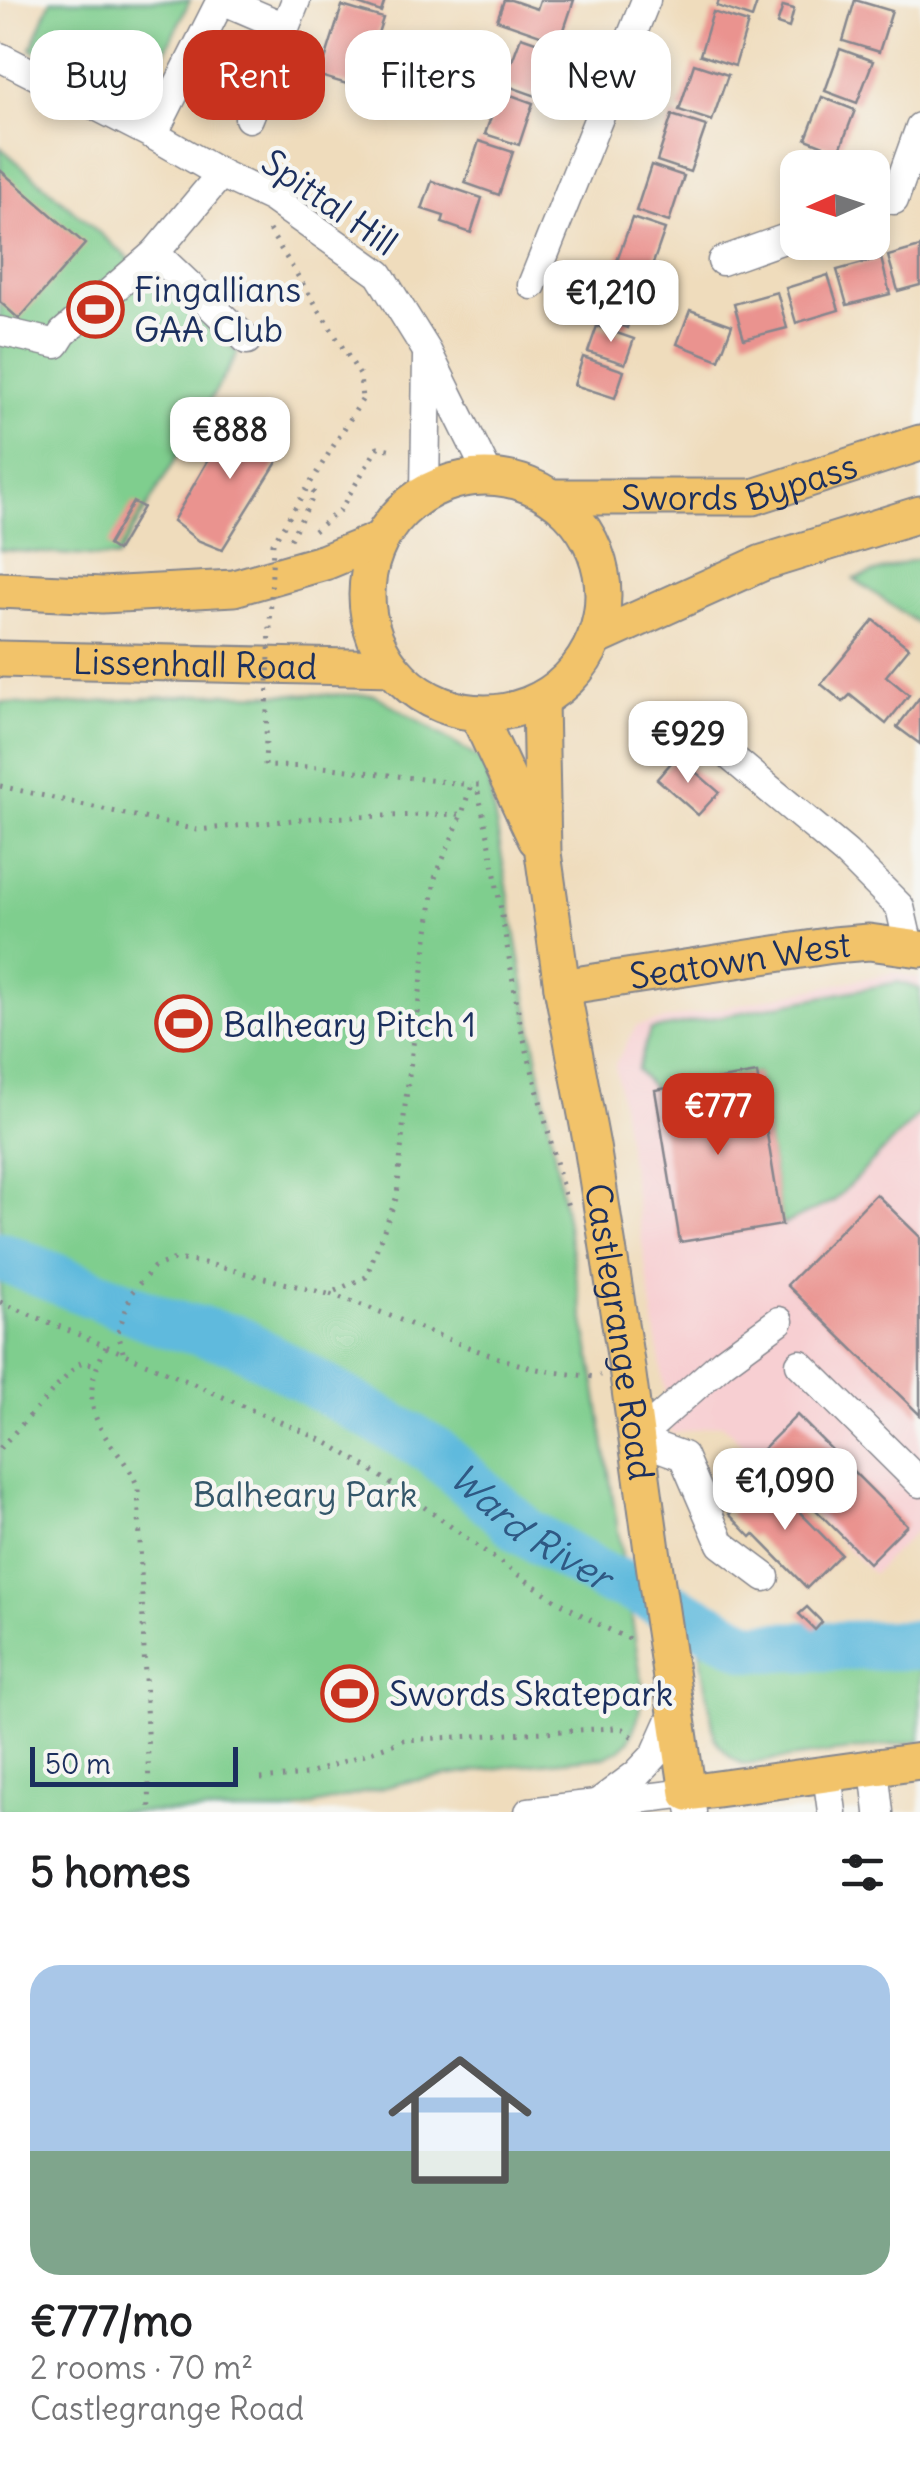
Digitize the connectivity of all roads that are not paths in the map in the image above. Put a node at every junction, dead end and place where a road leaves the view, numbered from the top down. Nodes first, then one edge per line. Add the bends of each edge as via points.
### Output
1 (221, 0) edge
2 (296, 0) edge
3 (646, 0) edge
4 (285, 27) junction
5 (284, 30) edge
6 (2, 58) edge
7 (920, 126) edge
8 (153, 135) junction
9 (221, 174) junction
10 (895, 200) edge
11 (780, 240) edge
12 (155, 253) junction
13 (722, 261) dead end
14 (532, 285) dead end
15 (0, 330) edge
16 (246, 340) dead end
17 (427, 351) junction
18 (920, 442) edge
19 (489, 476) junction
20 (425, 492) junction
21 (553, 497) junction
22 (920, 514) edge
23 (381, 538) junction
24 (0, 590) edge
25 (596, 638) junction
26 (0, 659) edge
27 (392, 668) junction
28 (540, 700) junction
29 (477, 713) junction
30 (688, 722) dead end
31 (543, 853) junction
32 (915, 948) edge
33 (562, 987) junction
34 (779, 1321) dead end
35 (800, 1364) dead end
36 (636, 1439) junction
37 (920, 1483) edge
38 (765, 1577) dead end
39 (676, 1707) junction
40 (920, 1762) edge
41 (874, 1768) junction
42 (827, 1774) junction
43 (690, 1802) edge
44 (597, 1804) junction
45 (528, 1812) edge
46 (832, 1812) edge
47 (880, 1812) edge

1 - 4 street
1 - 8 street
2 - 4 street
3 - 14 street
4 - 5 street
6 - 8 street, Spittal Hill
7 - 10 street
8 - 9 street, Spittal Hill
9 - 12 street
9 - 17 street, Spittal Hill via 272,198 378,274
11 - 13 street
12 - 15 street via 56,344
12 - 16 street
17 - 19 street, Spittal Hill
17 - 20 street
18 - 21 main road, Swords Bypass via 752,497
19 - 20 main road
19 - 21 main road
20 - 23 main road
21 - 25 main road via 582,525 599,560 604,600
22 - 25 main road, Swords Bypass via 762,563
23 - 24 main road, Lissenhall Road via 234,588 102,596
23 - 27 main road via 367,605
25 - 28 main road via 583,663
26 - 27 main road, Lissenhall Road
27 - 29 main road via 416,691
28 - 29 main road
28 - 31 main road, Castlegrange Road
29 - 31 main road, Castlegrange Road
30 - 32 street via 846,854 900,908
31 - 33 main road, Castlegrange Road
32 - 33 main road, Seatown West via 833,945
33 - 36 main road, Castlegrange Road via 592,1146 606,1374
34 - 36 street
35 - 37 street
36 - 38 street via 683,1456 721,1544
36 - 39 main road, Castlegrange Road
39 - 43 main road, Castlegrange Road
39 - 44 street via 645,1747 638,1774
40 - 41 main road
41 - 42 main road
41 - 47 street
42 - 43 main road
42 - 46 street
43 - 44 street
44 - 45 street

